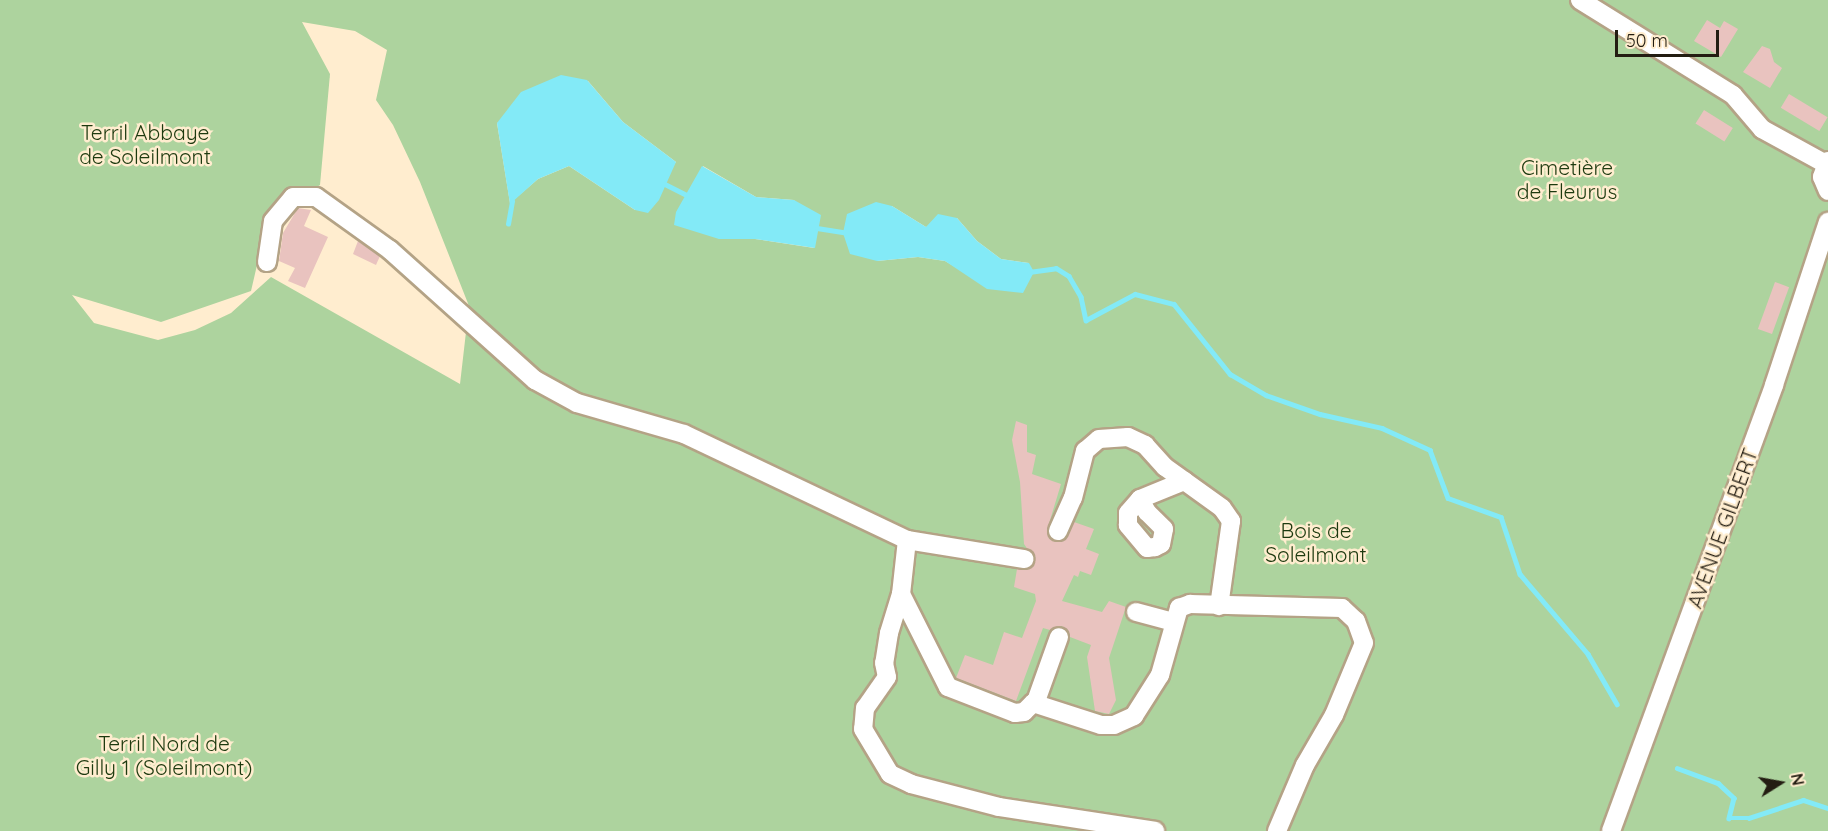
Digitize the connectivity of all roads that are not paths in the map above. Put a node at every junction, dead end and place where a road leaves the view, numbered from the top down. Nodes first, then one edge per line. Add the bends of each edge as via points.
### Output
1 (1580, 0) edge
2 (1827, 163) edge
3 (1828, 191) edge
4 (1828, 222) edge
5 (267, 262) dead end
6 (1184, 481) junction
7 (1140, 499) dead end
8 (1058, 531) dead end
9 (907, 540) junction
10 (1024, 559) dead end
11 (901, 594) junction
12 (1219, 606) junction
13 (1136, 612) dead end
14 (1173, 622) junction
15 (1059, 637) dead end
16 (1035, 704) junction
17 (1155, 831) edge
18 (1277, 831) edge
19 (1611, 831) edge

1 - 2 street via 1732,95 1761,129
2 - 3 street via 1822,177
4 - 19 street, AVENUE GILBERT via 1774,385
5 - 9 street via 273,221 293,197 316,197 390,250 535,380 577,403 684,434
6 - 7 street
6 - 8 street via 1145,445 1128,437 1099,439 1080,458 1073,498
6 - 12 street via 1222,508 1231,521
9 - 10 street
9 - 11 street
11 - 16 street via 948,687 1015,713
11 - 17 street via 886,653 887,677 865,708 863,729 890,774 911,784 999,807
12 - 14 street via 1190,604 1179,608
12 - 18 street via 1342,608 1356,621 1364,643 1334,715 1305,765
13 - 14 street
14 - 16 street via 1160,675 1134,716 1101,725
15 - 16 street

